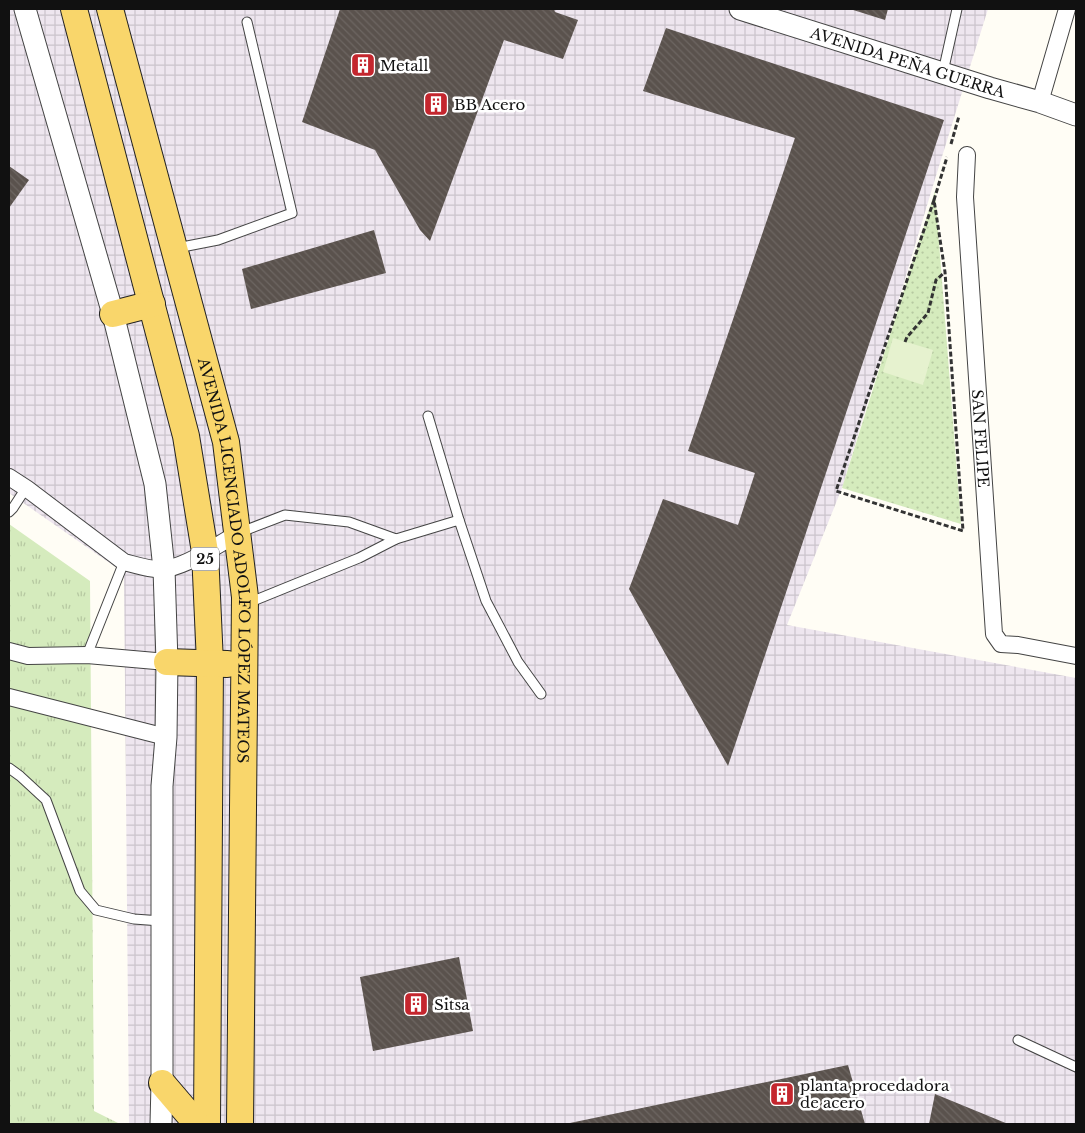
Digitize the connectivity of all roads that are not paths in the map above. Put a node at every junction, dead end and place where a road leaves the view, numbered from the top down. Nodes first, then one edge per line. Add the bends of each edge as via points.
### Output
1 (25, 9) edge
2 (74, 9) edge
3 (110, 9) edge
4 (740, 9) edge
5 (957, 9) edge
6 (1067, 9) edge
7 (247, 22) dead end
8 (943, 72) junction
9 (1040, 102) junction
10 (1076, 115) edge
11 (967, 155) dead end
12 (174, 249) junction
13 (152, 304) junction
14 (113, 314) junction
15 (428, 416) dead end
16 (9, 477) edge
17 (26, 488) junction
18 (9, 512) edge
19 (459, 520) junction
20 (238, 533) junction
21 (396, 539) junction
22 (205, 552) junction
23 (124, 562) junction
24 (164, 570) junction
25 (246, 604) junction
26 (9, 651) edge
27 (86, 655) junction
28 (1076, 656) edge
29 (167, 662) junction
30 (210, 663) junction
31 (541, 694) dead end
32 (9, 697) edge
33 (166, 737) junction
34 (244, 738) junction
35 (9, 768) edge
36 (162, 921) junction
37 (1018, 1040) dead end
38 (1076, 1068) edge
39 (162, 1083) junction
40 (161, 1124) edge
41 (196, 1124) edge
42 (207, 1124) edge
43 (240, 1124) edge

1 - 14 street
2 - 13 main road, AVENIDA LICENCIADO ADOLFO LÓPEZ MATEOS / 25
3 - 12 main road, AVENIDA LICENCIADO ADOLFO LÓPEZ MATEOS / 25
4 - 8 street, AVENIDA PEÑA GUERRA
5 - 8 lane
6 - 9 street
7 - 12 lane via 292,213 218,240
8 - 9 street, AVENIDA PEÑA GUERRA
9 - 10 street, AVENIDA PEÑA GUERRA
11 - 28 street, SAN FELIPE via 965,197 994,634 1001,644
12 - 20 main road, AVENIDA LICENCIADO ADOLFO LÓPEZ MATEOS / 25 via 226,442
13 - 14 main road
13 - 22 main road, AVENIDA LICENCIADO ADOLFO LÓPEZ MATEOS / 25 via 186,436
14 - 24 street via 155,484
15 - 19 lane
16 - 17 street
17 - 18 lane
17 - 23 street
19 - 21 lane
19 - 31 lane via 486,601 518,662
20 - 21 lane via 284,515 349,522
20 - 22 street
20 - 25 main road, AVENIDA LICENCIADO ADOLFO LÓPEZ MATEOS / 25
21 - 25 lane via 359,558
22 - 24 street
22 - 30 main road, AVENIDA LICENCIADO ADOLFO LÓPEZ MATEOS / 25
23 - 24 street
23 - 27 lane
24 - 29 street
25 - 34 main road, AVENIDA LICENCIADO ADOLFO LÓPEZ MATEOS / 25
26 - 27 street via 28,656
27 - 29 street
29 - 30 main road
29 - 33 street
30 - 34 main road via 229,664 234,669 236,717
30 - 42 main road, AVENIDA LICENCIADO ADOLFO LÓPEZ MATEOS / 25
32 - 33 street
33 - 36 street via 162,786
34 - 43 main road, AVENIDA LICENCIADO ADOLFO LÓPEZ MATEOS / 25
35 - 36 lane via 46,800 80,891 96,910 134,919
36 - 39 street
37 - 38 lane
39 - 40 street
39 - 41 main road

